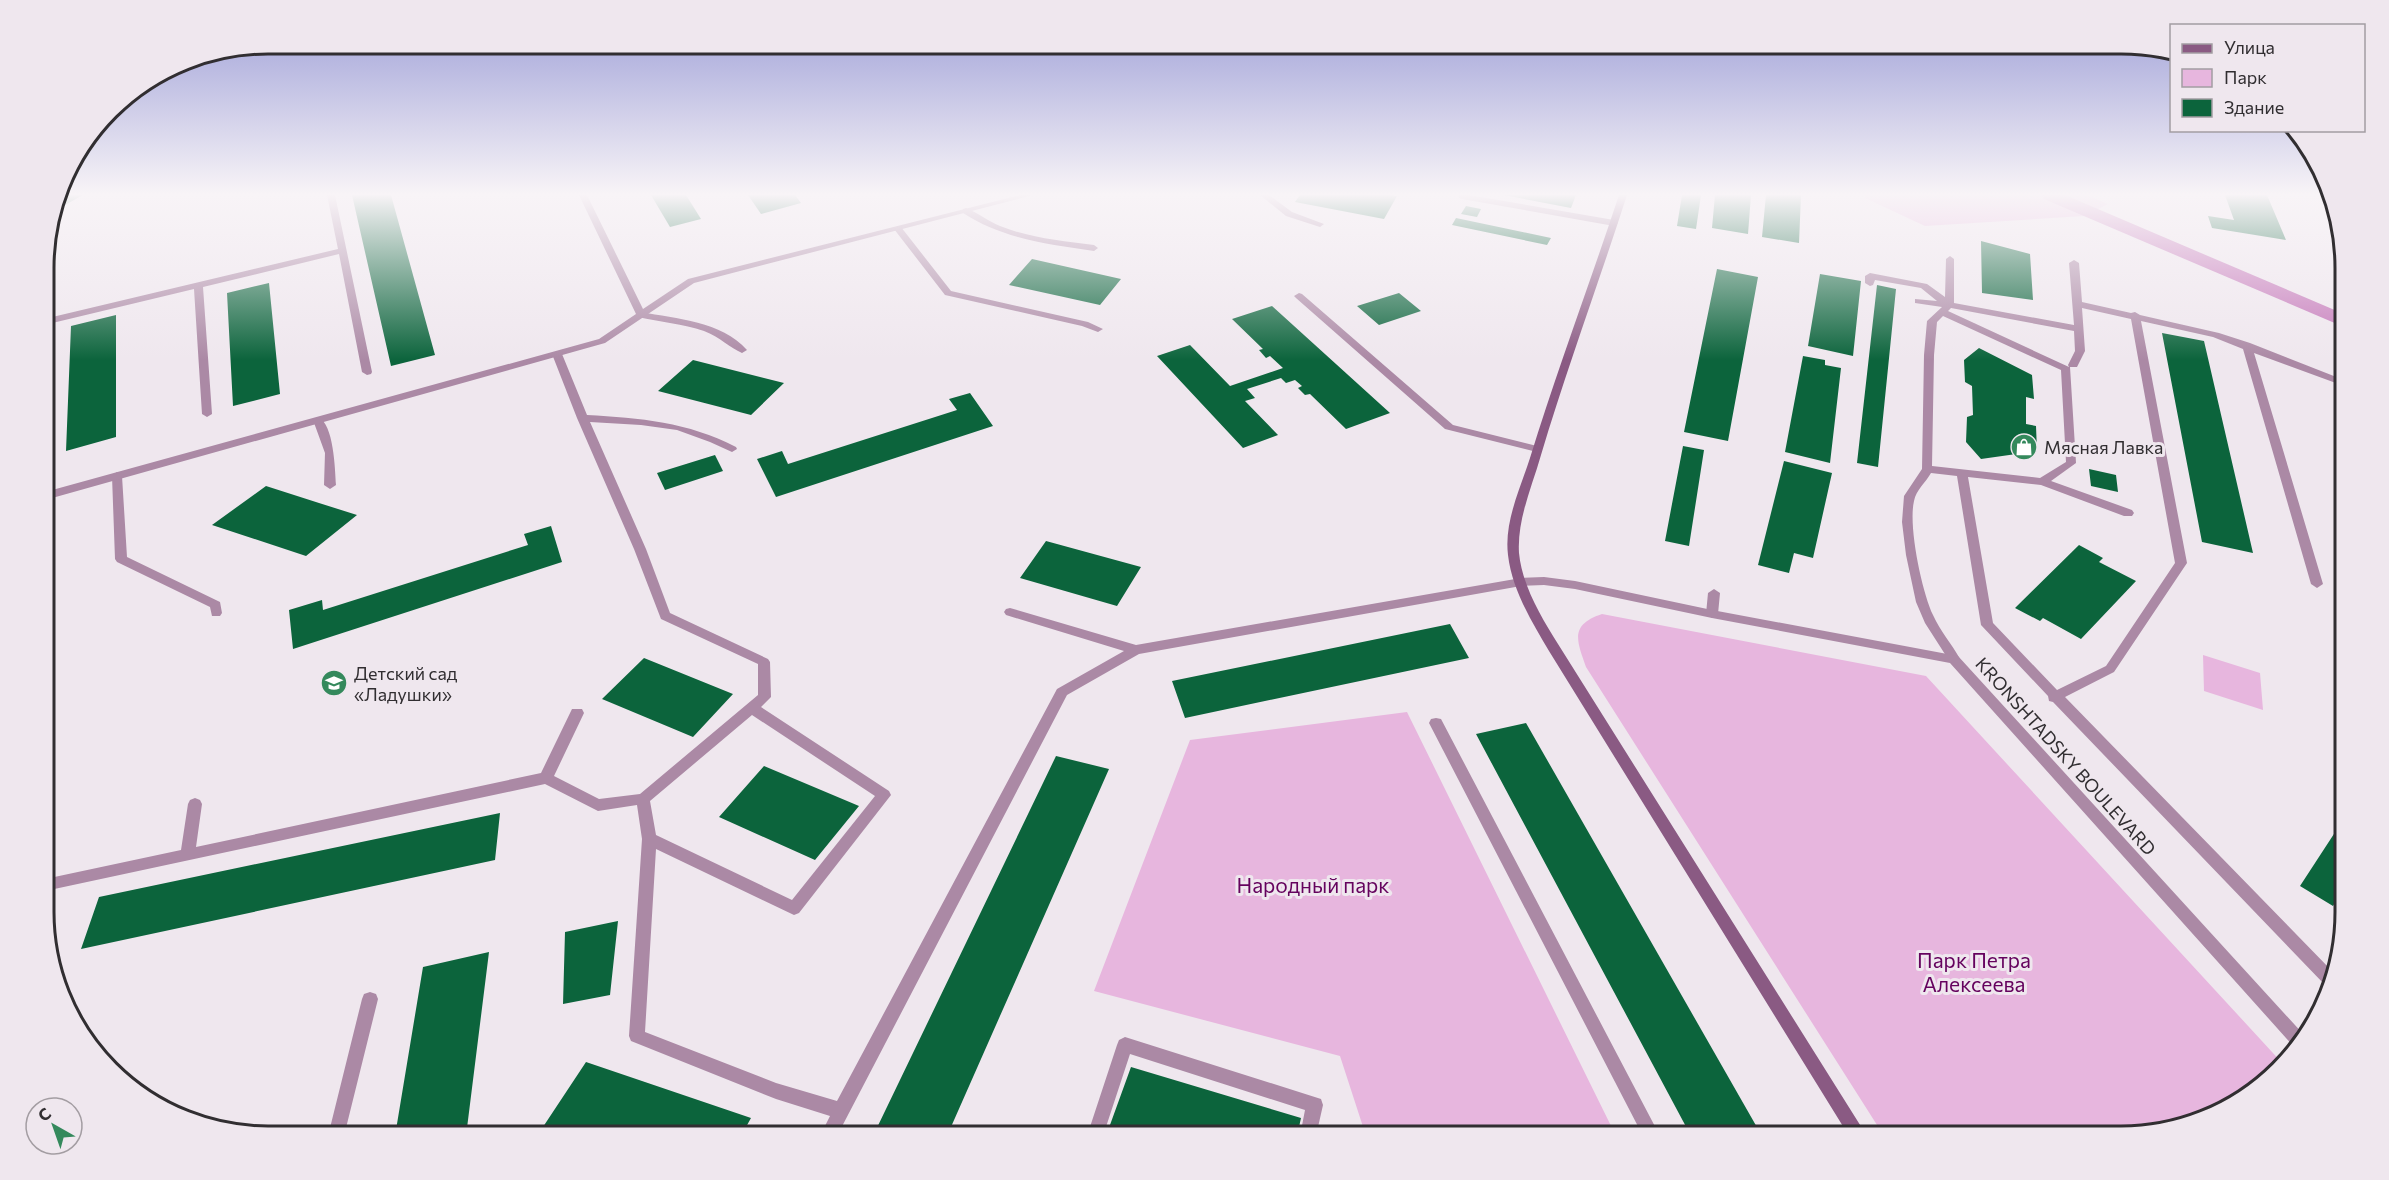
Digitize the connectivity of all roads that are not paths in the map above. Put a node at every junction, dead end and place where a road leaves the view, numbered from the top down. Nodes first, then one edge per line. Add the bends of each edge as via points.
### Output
1 (610, 250) edge
2 (814, 250) edge
3 (914, 250) edge
4 (1605, 250) edge
5 (342, 251) joint
6 (1950, 259) dead end
7 (2074, 263) dead end
8 (1870, 283) dead end
9 (198, 285) junction
10 (1299, 296) dead end
11 (1918, 301) dead end
12 (2077, 304) junction
13 (1945, 308) junction
14 (641, 315) junction
15 (2135, 315) junction
16 (54, 320) edge
17 (1098, 329) dead end
18 (2079, 329) junction
19 (2247, 345) junction
20 (742, 350) dead end
21 (557, 354) junction
22 (2073, 365) dead end
23 (367, 372) dead end
24 (2335, 379) edge
25 (207, 414) dead end
26 (582, 418) junction
27 (318, 420) junction
28 (732, 449) dead end
29 (1537, 449) junction
30 (1927, 469) junction
31 (1962, 474) junction
32 (117, 476) junction
33 (2042, 482) junction
34 (330, 485) dead end
35 (54, 494) edge
36 (2128, 513) dead end
37 (1521, 582) junction
38 (2317, 584) dead end
39 (1714, 593) dead end
40 (1010, 612) dead end
41 (216, 613) dead end
42 (1712, 614) junction
43 (1136, 650) junction
44 (1954, 659) junction
45 (2054, 697) junction
46 (752, 708) junction
47 (577, 713) dead end
48 (1436, 723) dead end
49 (546, 778) junction
50 (643, 799) junction
51 (195, 804) dead end
52 (649, 839) junction
53 (188, 854) junction
54 (54, 883) edge
55 (2326, 975) edge
56 (370, 999) dead end
57 (2295, 1036) edge
58 (842, 1111) junction
59 (339, 1126) edge
60 (834, 1126) edge
61 (1098, 1126) edge
62 (1311, 1126) edge
63 (1647, 1126) edge
64 (1852, 1126) edge

1 - 14 street
2 - 14 street via 691,281
3 - 17 street via 948,293
4 - 29 main road
5 - 9 street
5 - 23 street
6 - 13 street
7 - 12 street
8 - 13 street via 1870,276 1924,286
9 - 16 street
9 - 25 street
10 - 29 street via 1449,427
11 - 13 street
12 - 15 street
12 - 18 street
13 - 18 street
13 - 30 street via 1932,321
13 - 33 street via 2066,369 2072,463
14 - 20 street via 706,329
14 - 21 street via 602,341
15 - 19 street
15 - 45 street via 2181,563 2110,669
18 - 22 street via 2080,351
19 - 24 street
19 - 38 street
21 - 26 street
21 - 27 street
26 - 28 street via 669,423
26 - 46 street via 644,554 665,616 764,662 765,696
27 - 32 street
27 - 34 street via 330,453
29 - 37 main road via 1516,523 1515,567
30 - 31 street
30 - 44 street via 1912,490 1906,513 1924,608
31 - 33 street
31 - 45 street via 1987,625
32 - 35 street
32 - 41 street via 122,559 216,605
33 - 36 street
37 - 42 street, KRONSHTADSKY BOULEVARD via 1575,585
37 - 43 street, KRONSHTADSKY BOULEVARD
37 - 64 main road via 1581,693
39 - 42 street
40 - 43 street
42 - 44 street, KRONSHTADSKY BOULEVARD
43 - 58 street via 1062,692
44 - 57 street, KRONSHTADSKY BOULEVARD
45 - 55 street
46 - 50 street
46 - 52 street via 884,795 794,908
47 - 49 street
48 - 63 street
49 - 50 street via 598,805
49 - 53 street
50 - 52 street
51 - 53 street
52 - 58 street via 638,1035 776,1091
53 - 54 street
56 - 59 street
58 - 60 street
61 - 62 street via 1125,1045 1316,1106

